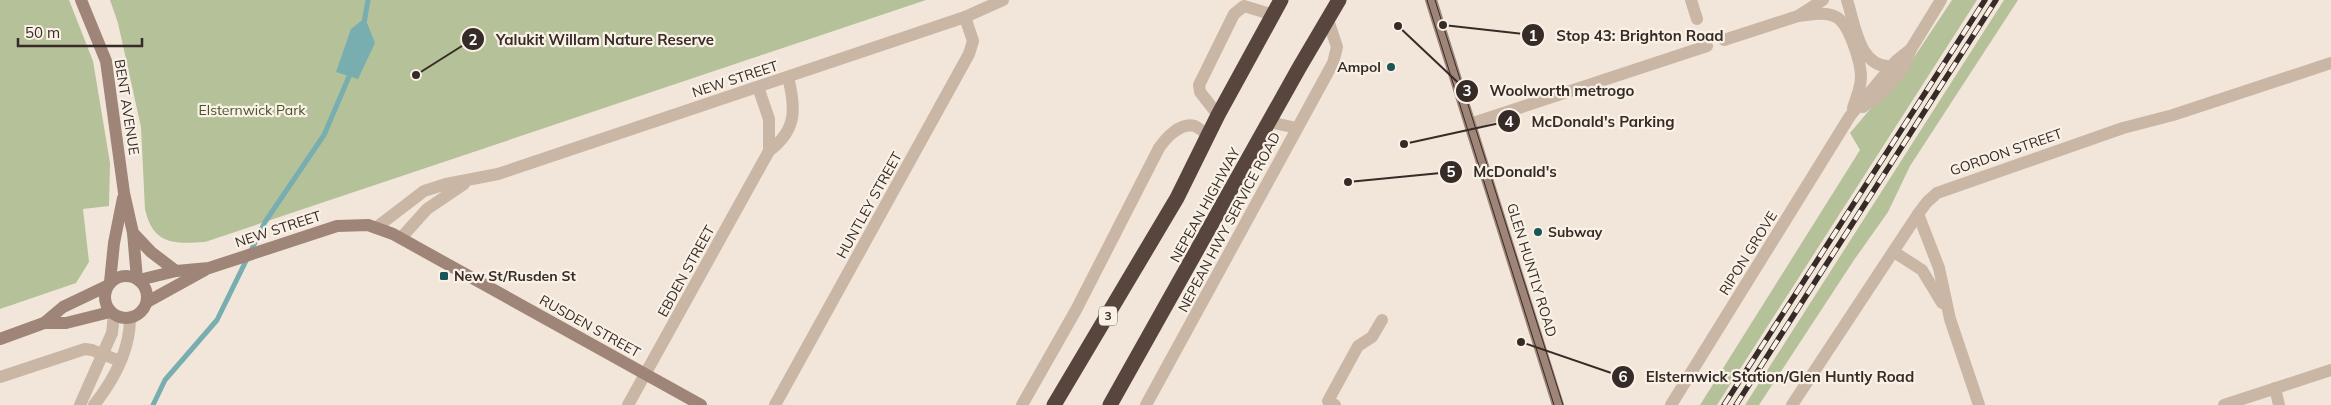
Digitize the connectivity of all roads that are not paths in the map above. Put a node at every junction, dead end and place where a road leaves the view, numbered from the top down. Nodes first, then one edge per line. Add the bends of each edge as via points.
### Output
1 (81, 0) edge
2 (1003, 0) edge
3 (1280, 0) edge
4 (1339, 0) edge
5 (1431, 0) edge
6 (1691, 0) edge
7 (1822, 0) edge
8 (1847, 0) edge
9 (1940, 0) edge
10 (1274, 15) junction
11 (1798, 16) junction
12 (965, 17) junction
13 (1697, 19) dead end
14 (1328, 20) junction
15 (1724, 40) dead end
16 (1707, 46) dead end
17 (1911, 48) junction
18 (2331, 63) edge
19 (1893, 66) junction
20 (788, 77) junction
21 (758, 87) junction
22 (1218, 115) junction
23 (1850, 116) junction
24 (1269, 122) junction
25 (1470, 124) junction
26 (1297, 128) junction
27 (1208, 135) junction
28 (769, 151) junction
29 (473, 179) junction
30 (124, 193) junction
31 (1918, 214) junction
32 (357, 224) joint
33 (377, 227) junction
34 (133, 233) junction
35 (401, 238) junction
36 (1894, 252) junction
37 (209, 268) junction
38 (176, 271) junction
39 (138, 279) junction
40 (109, 284) junction
41 (147, 302) junction
42 (112, 314) junction
43 (130, 318) junction
44 (1950, 319) junction
45 (1382, 320) dead end
46 (44, 322) junction
47 (0, 339) edge
48 (104, 354) junction
49 (120, 361) junction
50 (2331, 370) edge
51 (646, 374) junction
52 (0, 377) edge
53 (2275, 388) junction
54 (2260, 399) edge
55 (1558, 403) edge
56 (80, 405) edge
57 (94, 405) edge
58 (628, 405) edge
59 (701, 405) edge
60 (775, 405) edge
61 (1022, 405) edge
62 (1054, 405) edge
63 (1110, 405) edge
64 (1146, 405) edge
65 (1335, 405) edge
66 (1544, 405) edge
67 (1671, 405) edge
68 (1792, 405) edge
69 (1979, 405) edge
70 (2224, 405) edge
71 (2279, 405) edge

1 - 30 main road, BENT AVENUE via 106,61
2 - 12 street, NEW STREET
3 - 10 highway, NEPEAN HIGHWAY / 3
4 - 14 highway, NEPEAN HIGHWAY
5 - 25 main road, GLEN HUNTLY ROAD
6 - 13 street
7 - 11 street
8 - 19 street via 1866,55 1874,63
9 - 17 street, RIPON GROVE
10 - 22 highway, NEPEAN HIGHWAY / 3
10 - 22 street via 1244,6 1234,14 1199,85 1200,92
11 - 15 street
11 - 23 street via 1827,14 1845,25 1860,74
12 - 20 street, NEW STREET
12 - 60 street, HUNTLEY STREET via 973,41 969,54
14 - 24 highway, NEPEAN HIGHWAY
14 - 26 street, NEPEAN HWY SERVICE ROAD via 1337,53
16 - 25 street
17 - 19 street, RIPON GROVE
17 - 23 street, RIPON GROVE via 1906,64 1895,80
18 - 31 street, GORDON STREET via 2173,115 2123,128 1948,188 1932,196
19 - 23 street, RIPON GROVE
20 - 21 street, NEW STREET
20 - 28 street, EBDEN STREET via 791,125 781,142
21 - 28 street, EBDEN STREET via 769,119
21 - 29 street, NEW STREET via 498,174
22 - 27 highway, NEPEAN HIGHWAY / 3
23 - 67 street, RIPON GROVE
24 - 26 street
24 - 63 highway, NEPEAN HIGHWAY
25 - 55 main road, GLEN HUNTLY ROAD
26 - 64 street, NEPEAN HWY SERVICE ROAD
27 - 61 street via 1194,126 1184,126 1167,137 1159,148 1076,310
27 - 62 highway, NEPEAN HIGHWAY / 3 via 1153,240
28 - 51 street, EBDEN STREET
29 - 33 street, NEW STREET via 424,191
29 - 35 street, NEW STREET via 427,209
30 - 34 main road, BENT AVENUE
30 - 40 main road, BENT AVENUE
31 - 36 street, GORDON STREET
31 - 44 street via 1939,268
32 - 33 main road, RUSDEN STREET
32 - 37 main road, NEW STREET via 331,228
33 - 35 main road, RUSDEN STREET
34 - 38 main road
34 - 39 main road, BENT AVENUE
35 - 51 main road, RUSDEN STREET
36 - 44 street via 1922,270
36 - 68 street, GORDON STREET
37 - 38 main road, NEW STREET
37 - 41 main road, NEW STREET
38 - 39 main road, NEW STREET
39 - 40 main road via 123,276
39 - 41 main road via 146,289
40 - 42 main road via 104,300
40 - 46 main road via 63,307
41 - 43 main road via 141,313
42 - 43 main road
42 - 46 main road via 66,323
42 - 48 street via 112,333
43 - 49 street via 129,336
44 - 69 street
45 - 65 street via 1371,338 1358,346 1338,381 1328,401
46 - 47 main road
48 - 49 street
48 - 52 street via 85,350
48 - 56 street
49 - 57 street
50 - 53 street
51 - 58 street, EBDEN STREET
51 - 59 main road, RUSDEN STREET
53 - 54 street
53 - 71 street
54 - 70 street
55 - 66 main road

